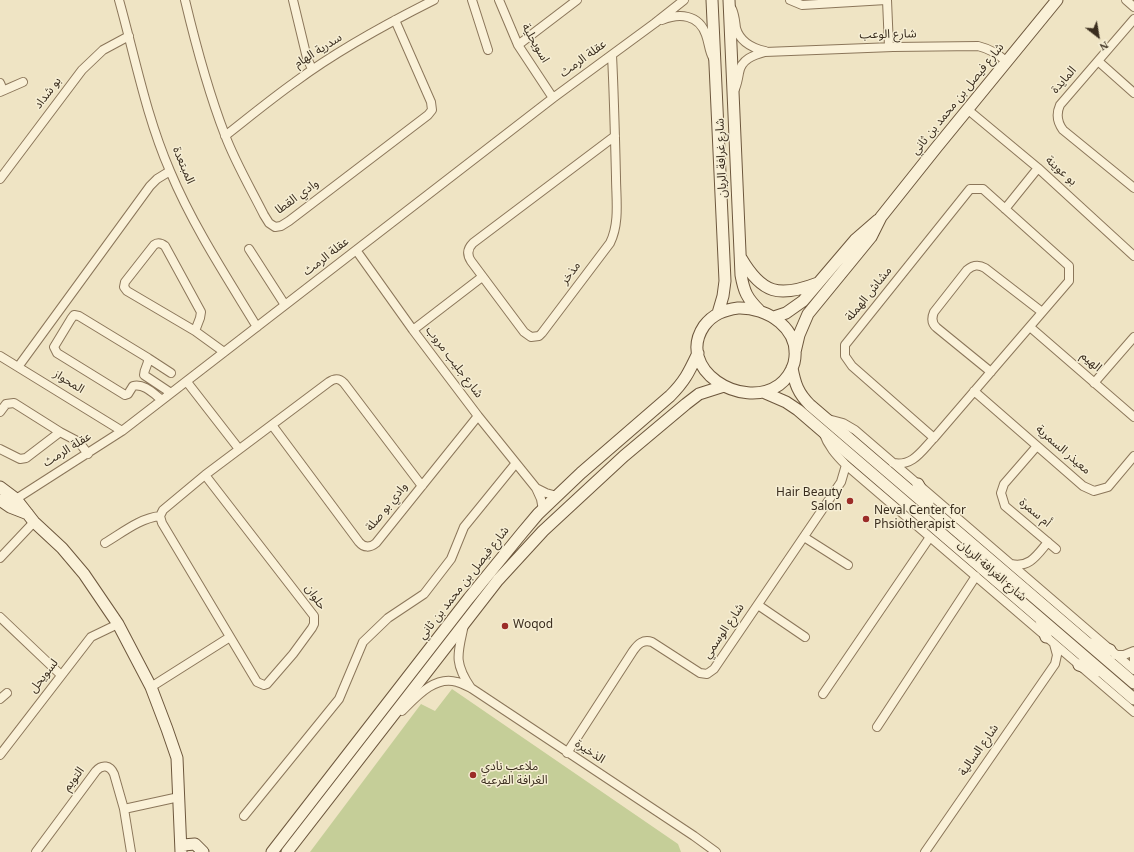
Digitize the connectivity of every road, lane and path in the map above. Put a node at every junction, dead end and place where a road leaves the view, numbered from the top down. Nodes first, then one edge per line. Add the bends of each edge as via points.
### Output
1 (120, 0) edge
2 (185, 0) edge
3 (294, 0) edge
4 (434, 0) edge
5 (472, 0) edge
6 (499, 0) edge
7 (577, 0) edge
8 (684, 0) edge
9 (712, 0) edge
10 (790, 0) edge
11 (886, 0) edge
12 (1057, 0) edge
13 (1126, 0) edge
14 (859, 1) edge
15 (729, 3) edge
16 (1134, 7) edge
17 (1134, 19) edge
18 (396, 20) junction
19 (655, 23) junction
20 (130, 36) junction
21 (518, 45) junction
22 (889, 47) junction
23 (488, 50) dead end
24 (766, 52) junction
25 (612, 55) junction
26 (714, 59) junction
27 (1098, 61) junction
28 (1006, 62) junction
29 (312, 69) junction
30 (23, 82) dead end
31 (1, 88) edge
32 (733, 91) junction
33 (1134, 93) edge
34 (553, 98) junction
35 (967, 109) junction
36 (225, 136) junction
37 (615, 136) junction
38 (1038, 168) junction
39 (170, 171) junction
40 (0, 179) edge
41 (1134, 188) edge
42 (1005, 209) junction
43 (855, 248) junction
44 (249, 249) dead end
45 (356, 250) junction
46 (1133, 254) edge
47 (740, 256) junction
48 (482, 277) junction
49 (818, 283) junction
50 (284, 306) junction
51 (759, 310) junction
52 (1042, 312) junction
53 (718, 313) junction
54 (774, 317) junction
55 (256, 327) junction
56 (1030, 327) junction
57 (413, 330) junction
58 (195, 332) junction
59 (1134, 336) edge
60 (224, 352) junction
61 (795, 352) junction
62 (698, 353) junction
63 (0, 356) edge
64 (148, 358) junction
65 (18, 367) junction
66 (792, 368) junction
67 (991, 372) junction
68 (171, 373) dead end
69 (187, 382) junction
70 (1094, 383) junction
71 (724, 386) junction
72 (974, 391) junction
73 (763, 392) junction
74 (171, 393) junction
75 (125, 395) junction
76 (133, 400) dead end
77 (162, 400) junction
78 (0, 412) edge
79 (478, 416) junction
80 (1134, 416) edge
81 (827, 419) junction
82 (272, 425) junction
83 (821, 430) junction
84 (122, 431) junction
85 (60, 432) junction
86 (934, 438) junction
87 (1037, 446) junction
88 (0, 449) edge
89 (239, 449) junction
90 (88, 454) junction
91 (1134, 456) edge
92 (914, 460) junction
93 (516, 463) junction
94 (893, 463) junction
95 (846, 465) junction
96 (206, 475) junction
97 (915, 482) junction
98 (422, 486) junction
99 (0, 487) edge
100 (536, 488) junction
101 (557, 496) junction
102 (0, 500) edge
103 (13, 503) junction
104 (932, 509) junction
105 (543, 510) junction
106 (160, 516) junction
107 (31, 518) junction
108 (804, 537) junction
109 (930, 538) junction
110 (1048, 542) junction
111 (105, 543) dead end
112 (1056, 549) dead end
113 (0, 558) edge
114 (1031, 562) junction
115 (1011, 564) junction
116 (848, 565) dead end
117 (976, 576) junction
118 (1030, 581) junction
119 (758, 605) junction
120 (0, 617) edge
121 (1041, 619) junction
122 (118, 624) junction
123 (464, 624) junction
124 (230, 637) junction
125 (805, 637) dead end
126 (1050, 640) junction
127 (1086, 642) junction
128 (1134, 651) edge
129 (1113, 652) junction
130 (1134, 657) edge
131 (1076, 662) junction
132 (1055, 664) junction
133 (1134, 669) edge
134 (1104, 673) junction
135 (61, 675) junction
136 (1134, 683) edge
137 (151, 687) junction
138 (471, 688) junction
139 (7, 693) dead end
140 (823, 694) dead end
141 (0, 699) edge
142 (1134, 699) edge
143 (1134, 712) edge
144 (877, 726) dead end
145 (380, 733) junction
146 (3, 745) edge
147 (567, 753) junction
148 (0, 755) edge
149 (179, 797) junction
150 (124, 809) junction
151 (244, 816) dead end
152 (182, 846) edge
153 (36, 852) edge
154 (130, 852) edge
155 (203, 852) edge
156 (272, 852) edge
157 (287, 852) edge
158 (716, 852) edge
159 (925, 852) edge

1 - 20 street, المبتعدة
2 - 36 street, وادي القطا via 195,42
3 - 29 street via 307,58
4 - 18 street, سدرية الهام
5 - 23 street
6 - 21 street, اسويحلية
7 - 21 street
8 - 19 street, عقلة الرمث
9 - 26 street, شارع غرافة الريان
10 - 14 street via 802,5
11 - 14 street
11 - 22 street
12 - 28 street, شارع فيصل بن محمد بن ثاني
13 - 16 street
15 - 24 street, شارع الوعب via 743,40 754,48
15 - 32 street, شارع غرافة الريان
17 - 27 street, المايدة
18 - 29 street, سدرية الهام
18 - 36 street, وادي القطا via 431,102 432,110 289,221 278,227 269,224
19 - 25 street, عقلة الرمث
19 - 26 street, عقلة الرمث via 677,15 695,20 705,32 708,48
20 - 39 street, المبتعدة via 144,95
20 - 40 street, بو شداد via 103,50 82,70
21 - 34 street, اسويحلية
22 - 24 street, شارع الوعب
22 - 28 street, شارع الوعب via 978,46 988,48
24 - 32 street, شارع الوعب via 756,54 745,61
25 - 34 street, عقلة الرمث
25 - 37 street, مذخر
26 - 53 street, شارع غرافة الريان via 725,281
27 - 33 street
27 - 41 street, المايدة via 1060,105 1059,122 1066,132
28 - 35 street, شارع فيصل بن محمد بن ثاني
29 - 36 street, سدرية الهام
30 - 31 street
32 - 47 street, شارع غرافة الريان
34 - 45 street, عقلة الرمث
35 - 38 street, بو عوينة
35 - 43 street, شارع فيصل بن محمد بن ثاني via 882,217 871,237
37 - 48 street, مذخر via 473,243 468,257
37 - 48 street, مذخر via 614,236 542,333 535,338 527,336
38 - 42 street
38 - 46 street, بو عوينة
39 - 55 street, المبتعدة via 197,227
39 - 65 street via 150,186
42 - 52 street, مشاش الهملة via 1069,266 1069,281
42 - 86 street, مشاش الهملة via 983,189 970,190 845,345 845,356 852,366
43 - 49 street, شارع فيصل بن محمد بن ثاني
43 - 61 street, شارع فيصل بن محمد بن ثاني via 808,314 799,334
44 - 50 street
45 - 50 street, عقلة الرمث
45 - 57 street, شارع جليب مروب
47 - 49 street via 755,279 774,290 789,292
47 - 51 street, شارع غرافة الريان via 745,292 750,302
48 - 57 street
49 - 54 street, شارع فيصل بن محمد بن ثاني via 797,306
50 - 55 street, عقلة الرمث
51 - 53 street via 738,308
51 - 54 street
52 - 56 street, مشاش الهملة
52 - 67 street via 985,268 978,265 967,270 934,312 932,319 937,328
53 - 62 street via 708,321 699,335
54 - 61 street via 785,326 793,339
55 - 60 street, عقلة الرمث
56 - 67 street, مشاش الهملة
56 - 70 street, الهيم
57 - 79 street, شارع جليب مروب
58 - 58 street via 124,287 125,282 157,243 165,246 201,312
58 - 60 street
59 - 70 street
60 - 69 street, عقلة الرمث
61 - 66 street
62 - 71 street via 705,370
62 - 101 street, شارع فيصل بن محمد بن ثاني via 687,377 670,396
63 - 65 street, المحواز
64 - 68 street
64 - 74 street via 149,363 144,375
64 - 75 street via 79,316 71,319 54,350
65 - 84 street, المحواز
66 - 73 street via 782,383
66 - 81 street, شارع الغرافة الريان via 795,385 800,393
67 - 72 street, مشاش الهملة
69 - 74 street, عقلة الرمث
69 - 89 street
70 - 80 street, الهيم
71 - 73 street via 740,392
71 - 123 street, شارع فيصل بن محمد بن ثاني via 699,394 686,404 562,513 498,580
72 - 86 street, مشاش الهملة
72 - 87 street, معيذر السمرية
73 - 83 street, شارع الغرافة الريان via 791,405
74 - 77 street, عقلة الرمث
75 - 76 street
75 - 77 street via 133,386 138,385
77 - 84 street, عقلة الرمث
78 - 85 street via 6,404 14,403
79 - 93 street, شارع جليب مروب
79 - 98 street, وادي بو صلة
81 - 94 street, شارع الغرافة الريان via 851,427
81 - 104 street, شارع الغرافة الريان
82 - 89 street
82 - 98 street via 333,379 341,380
82 - 98 street, وادي بو صلة via 359,542 366,547 376,543
83 - 95 street, شارع الغرافة الريان via 827,444
83 - 121 street, شارع الغرافة الريان
84 - 90 street, عقلة الرمث
85 - 88 street via 26,458 20,459
85 - 90 street via 79,442
86 - 92 street, مشاش الهملة
87 - 91 street, معيذر السمرية via 1083,486 1094,491 1108,487
87 - 110 street, أم سمرة via 1004,484 1001,493 1005,506
89 - 96 street
90 - 103 street, عقلة الرمث
92 - 94 street via 904,464
92 - 97 street via 911,470
93 - 100 street, شارع جليب مروب
93 - 151 street via 464,527 451,560 424,594 388,618 363,642 339,699
94 - 97 street, شارع الغرافة الريان
95 - 108 street, شارع الوسمي via 841,482
95 - 109 street, شارع الغرافة الريان
96 - 106 street via 168,505
96 - 124 street, حلوان via 315,620 293,654 270,682 264,685 257,682
97 - 104 street
97 - 115 street, شارع الغرافة الريان
99 - 103 street
100 - 101 street, شارع جليب مروب
100 - 105 street, شارع جليب مروب
101 - 105 street, شارع فيصل بن محمد بن ثاني
102 - 103 street
103 - 107 street
104 - 127 street, شارع الغرافة الريان
105 - 156 street, شارع فيصل بن محمد بن ثاني via 474,592
106 - 111 street via 143,520
106 - 124 street, حلوان via 165,529
107 - 113 street
107 - 122 street via 84,574
108 - 116 street
108 - 119 street, شارع الوسمي
109 - 117 street, شارع الغرافة الريان
109 - 140 street
110 - 112 street, أم سمرة
110 - 114 street, أم سمرة
114 - 115 street
114 - 118 street via 1028,570
115 - 118 street, شارع الغرافة الريان
117 - 126 street, شارع الغرافة الريان
117 - 144 street
118 - 129 street, شارع الغرافة الريان
119 - 125 street
119 - 147 street, شارع الوسمي via 717,665 707,674 700,674 648,640 640,643
120 - 135 street
121 - 126 street
121 - 134 street, شارع الغرافة الريان
122 - 135 street, لسويحل via 91,637
122 - 137 street
123 - 138 street, الذخيرة via 458,664 462,676
123 - 145 street, شارع فيصل بن محمد بن ثاني
124 - 137 street
126 - 131 street, شارع الغرافة الريان
126 - 132 street via 1057,655
127 - 129 street
127 - 136 street, شارع الغرافة الريان
128 - 129 street via 1124,655
129 - 133 street, شارع الغرافة الريان
130 - 133 street
131 - 132 street via 1062,660
131 - 134 street
131 - 143 street, شارع الغرافة الريان
132 - 159 street, شارع السالية
134 - 142 street, شارع الغرافة الريان
135 - 146 street, لسويحل
137 - 149 street via 177,758
138 - 145 street, الذخيرة via 456,681 444,681 430,686
138 - 147 street, الذخيرة
139 - 141 street
145 - 157 street, شارع فيصل بن محمد بن ثاني
146 - 148 street, لسويحل
147 - 158 street, الذخيرة
149 - 150 street
149 - 152 street
150 - 153 street, التويم via 112,769 108,766 99,768
150 - 154 street, التويم
152 - 155 street via 195,844

